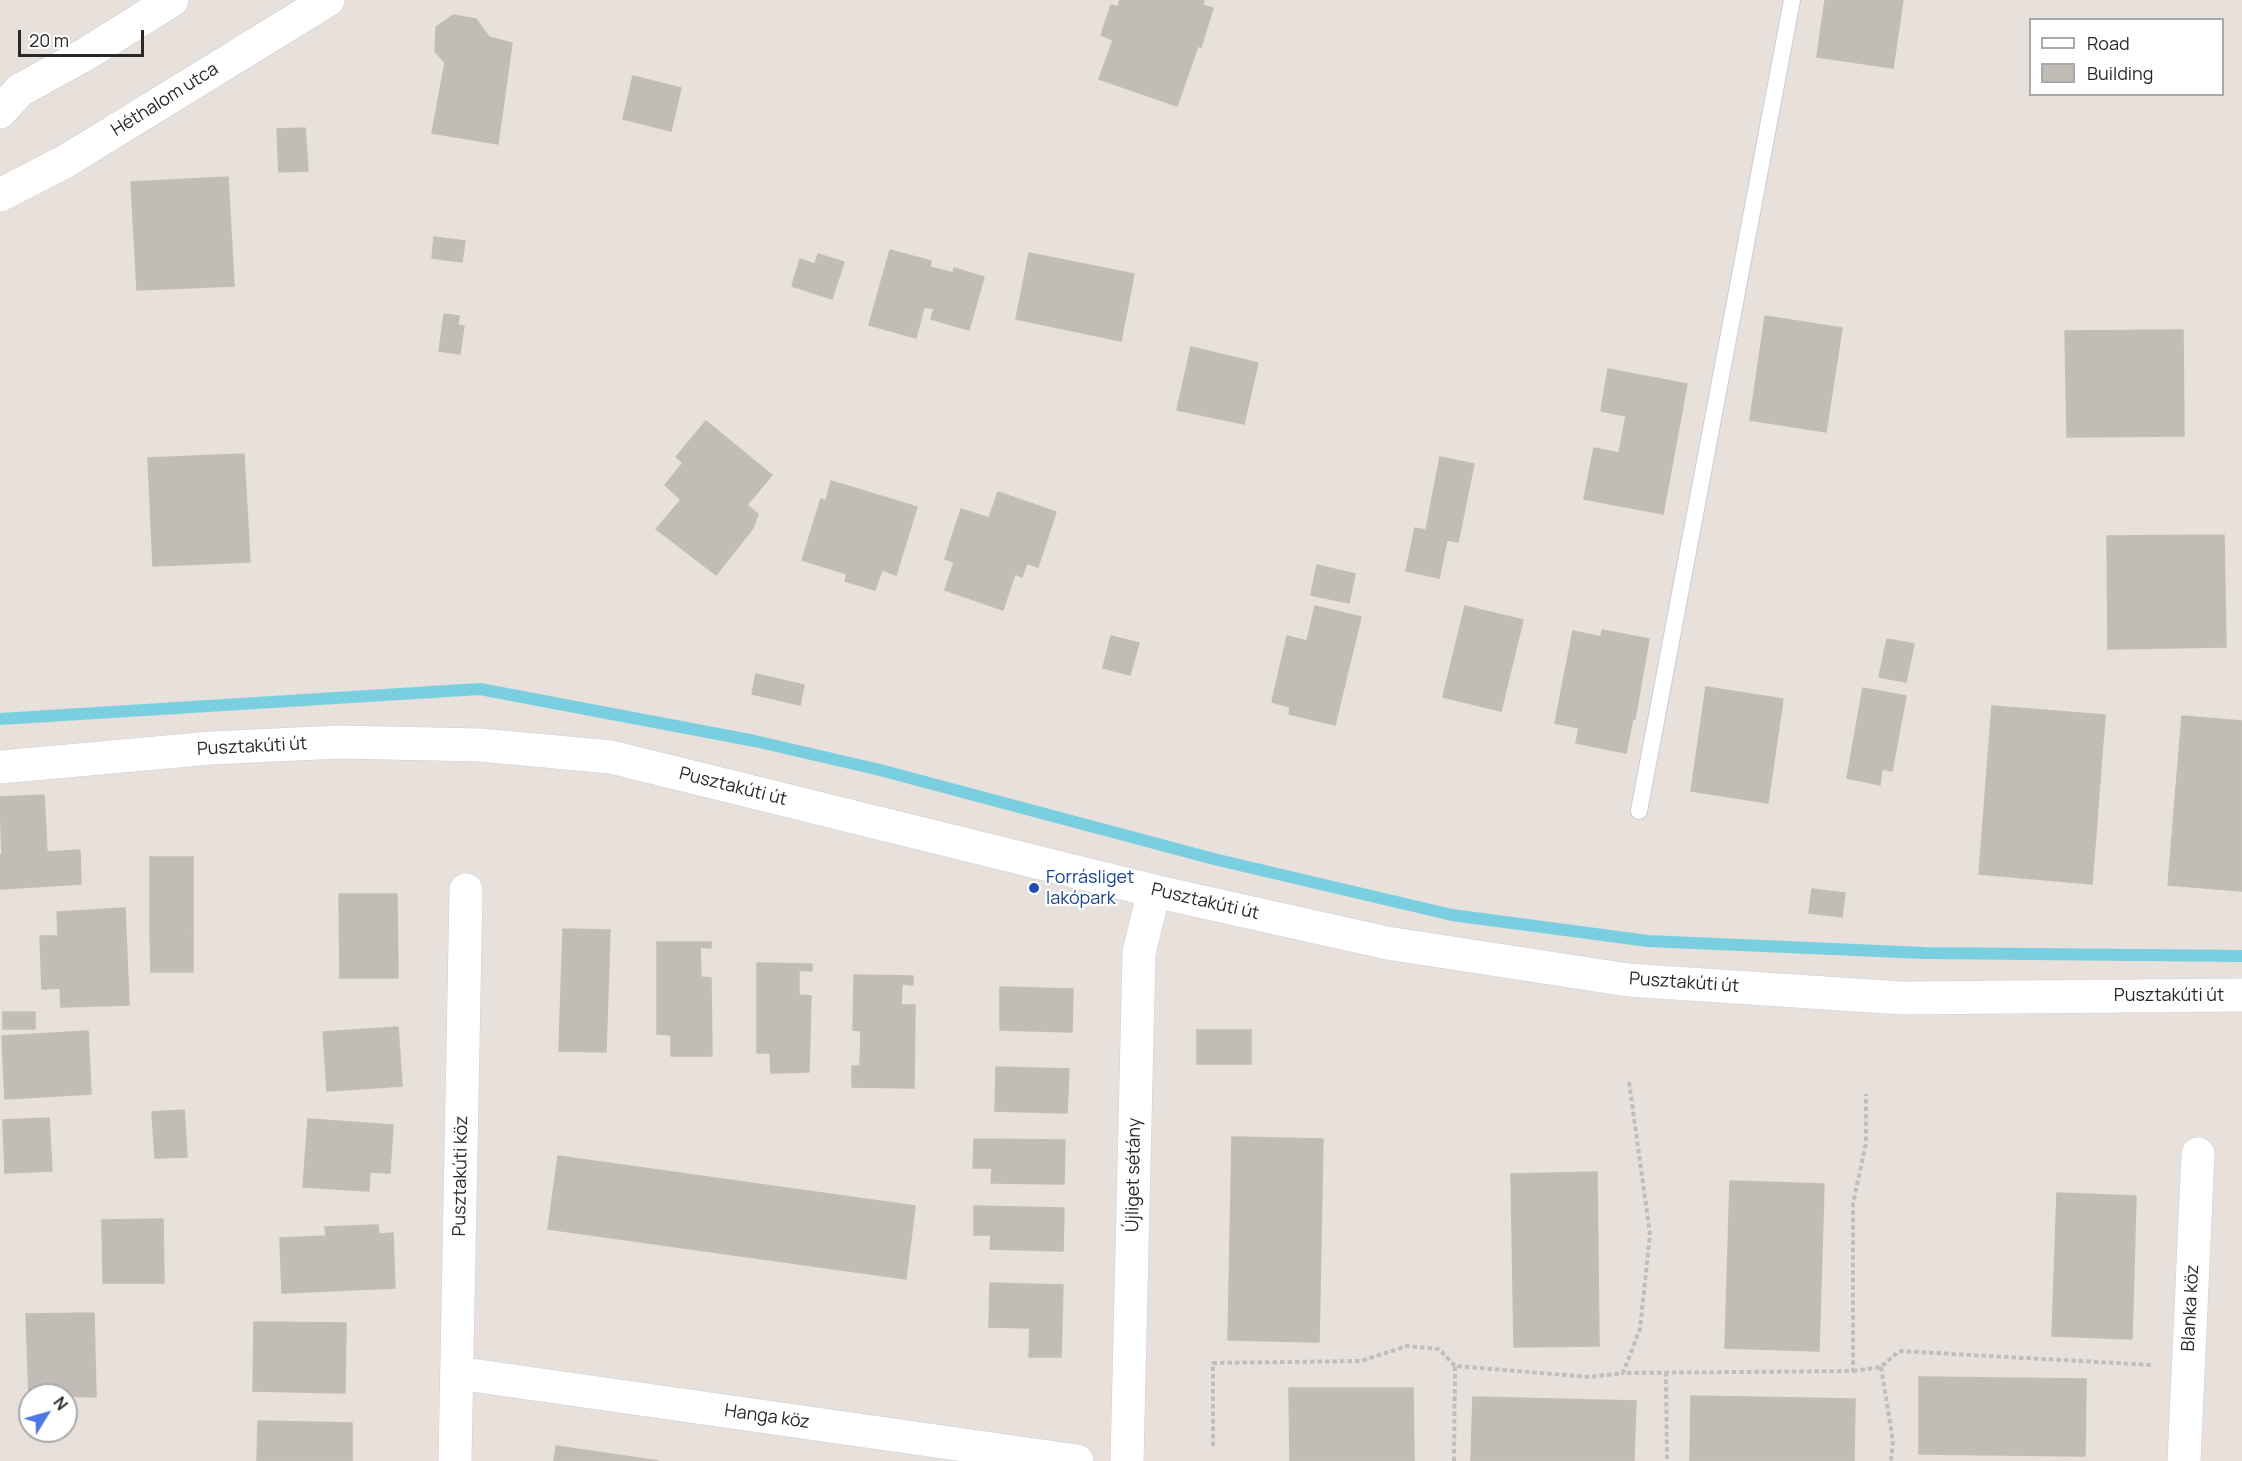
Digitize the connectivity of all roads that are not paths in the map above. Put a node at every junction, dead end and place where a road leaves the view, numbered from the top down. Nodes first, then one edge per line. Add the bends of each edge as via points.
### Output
1 (172, 0) edge
2 (328, 0) edge
3 (1792, 0) edge
4 (0, 112) edge
5 (0, 195) edge
6 (0, 767) edge
7 (1639, 811) dead end
8 (466, 890) dead end
9 (1154, 891) junction
10 (2242, 995) edge
11 (2198, 1154) dead end
12 (457, 1373) junction
13 (455, 1461) edge
14 (1077, 1461) edge
15 (1127, 1461) edge
16 (2184, 1461) edge

1 - 4 street via 20,90
2 - 5 street, Héthalom utca via 66,161
3 - 7 lane
6 - 9 street, Pusztakúti út via 211,748 340,742 480,745 611,757
8 - 12 street, Pusztakúti köz
9 - 10 street, Pusztakúti út via 1387,943 1628,980 1902,998
9 - 15 street, Újliget sétány via 1139,953
11 - 16 street, Blanka köz
12 - 13 street, Pusztakúti köz
12 - 14 street, Hanga köz

